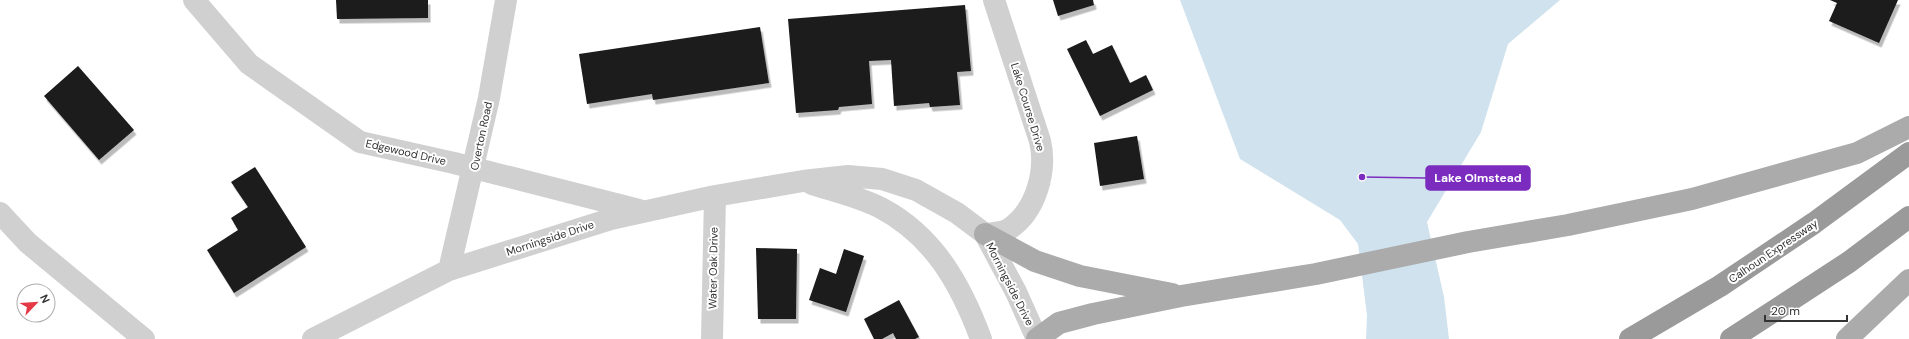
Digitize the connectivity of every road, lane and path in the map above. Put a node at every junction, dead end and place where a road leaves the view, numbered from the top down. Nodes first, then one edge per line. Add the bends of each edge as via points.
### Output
1 (194, 0) edge
2 (506, 0) edge
3 (994, 0) edge
4 (1909, 127) edge
5 (1909, 153) edge
6 (474, 168) junction
7 (803, 181) junction
8 (715, 196) junction
9 (642, 211) junction
10 (0, 212) edge
11 (1909, 217) edge
12 (985, 234) junction
13 (449, 270) junction
14 (1909, 280) edge
15 (1181, 296) junction
16 (144, 339) edge
17 (312, 339) edge
18 (712, 339) edge
19 (981, 339) edge
20 (1037, 339) edge
21 (1630, 339) edge
22 (1731, 339) edge
23 (1847, 339) edge

1 - 6 street, Edgewood Drive via 249,64 360,142
2 - 6 street, Overton Road via 490,98
3 - 12 street, Lake Course Drive via 1040,141 1043,169 1037,192 1023,215 1008,230
4 - 15 main road via 1857,153 1692,199 1316,274
5 - 21 highway, Calhoun Expressway via 1814,223 1720,286
6 - 9 street, Edgewood Drive
6 - 13 street, Overton Road
7 - 8 street, Morningside Drive
7 - 12 street, Morningside Drive via 848,176 882,179 916,190 957,213
7 - 19 street, Morningside Drive via 880,207 922,236 943,261
8 - 9 street, Morningside Drive
8 - 18 street, Water Oak Drive
9 - 13 street, Morningside Drive
10 - 16 street via 28,243
11 - 22 highway via 1848,262
12 - 15 main road via 1035,261 1080,276
12 - 20 street, Morningside Drive via 1016,292
13 - 17 street, Morningside Drive
14 - 23 main road
15 - 20 main road via 1059,323

